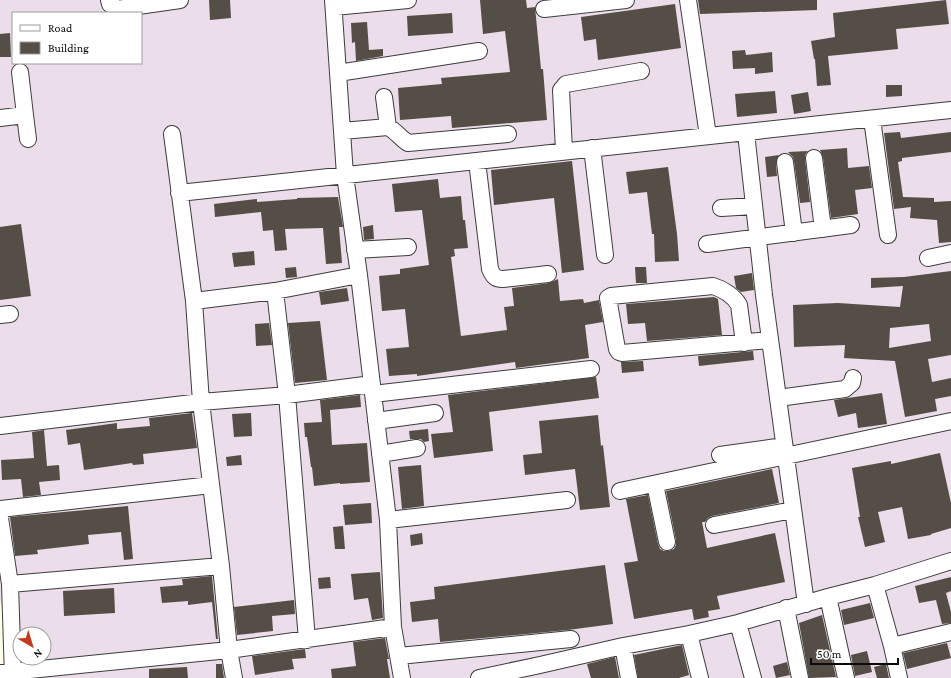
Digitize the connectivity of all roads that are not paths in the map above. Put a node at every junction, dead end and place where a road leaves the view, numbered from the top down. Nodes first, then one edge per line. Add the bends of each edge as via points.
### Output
1 (109, 0) edge
2 (180, 0) edge
3 (408, 0) edge
4 (626, 0) edge
5 (688, 0) edge
6 (334, 4) edge
7 (544, 9) dead end
8 (479, 51) dead end
9 (641, 71) dead end
10 (20, 72) dead end
11 (338, 73) junction
12 (384, 97) dead end
13 (951, 110) edge
14 (25, 115) junction
15 (0, 118) edge
16 (872, 119) junction
17 (388, 127) junction
18 (342, 131) junction
19 (746, 133) junction
20 (172, 134) dead end
21 (508, 134) dead end
22 (708, 136) junction
23 (28, 139) dead end
24 (592, 148) junction
25 (564, 151) junction
26 (814, 158) dead end
27 (477, 161) junction
28 (785, 162) dead end
29 (345, 175) junction
30 (179, 193) junction
31 (754, 206) junction
32 (721, 208) dead end
33 (851, 225) dead end
34 (823, 229) junction
35 (794, 233) junction
36 (888, 235) dead end
37 (758, 238) junction
38 (707, 244) dead end
39 (408, 247) dead end
40 (355, 250) junction
41 (951, 253) edge
42 (605, 255) dead end
43 (928, 258) dead end
44 (548, 274) dead end
45 (359, 275) junction
46 (275, 291) junction
47 (194, 301) junction
48 (770, 340) junction
49 (744, 343) junction
50 (591, 369) dead end
51 (853, 378) dead end
52 (372, 389) junction
53 (287, 395) junction
54 (778, 398) junction
55 (201, 402) junction
56 (435, 413) dead end
57 (376, 421) junction
58 (951, 421) edge
59 (0, 426) edge
60 (417, 448) dead end
61 (785, 451) junction
62 (380, 454) junction
63 (720, 455) dead end
64 (655, 484) junction
65 (211, 485) junction
66 (620, 491) dead end
67 (567, 500) dead end
68 (0, 509) edge
69 (793, 510) junction
70 (0, 518) edge
71 (388, 520) junction
72 (714, 525) dead end
73 (667, 542) dead end
74 (951, 561) edge
75 (222, 566) junction
76 (10, 584) junction
77 (875, 585) junction
78 (828, 597) junction
79 (806, 604) junction
80 (786, 608) junction
81 (738, 623) junction
82 (393, 627) junction
83 (951, 632) edge
84 (689, 634) junction
85 (571, 639) dead end
86 (307, 640) junction
87 (623, 646) junction
88 (892, 646) junction
89 (228, 650) junction
90 (399, 656) junction
91 (542, 672) edge
92 (9, 674) edge
93 (234, 678) edge
94 (402, 678) edge
95 (479, 678) edge
96 (629, 678) edge
97 (700, 678) edge
98 (752, 678) edge
99 (800, 678) edge
100 (846, 678) edge
101 (899, 678) edge

1 - 2 street via 117,9
3 - 6 street
4 - 7 street
5 - 22 street
6 - 11 street
8 - 11 street
9 - 25 street via 566,84 562,87 560,90
10 - 14 street
11 - 18 street
12 - 17 street
13 - 16 street
14 - 15 street
14 - 23 street
16 - 19 street
16 - 36 street
17 - 18 street
17 - 21 street via 408,143
18 - 29 street
19 - 22 street
19 - 31 street
20 - 30 street
22 - 24 street
24 - 25 street
24 - 42 street
25 - 27 street
26 - 34 street
27 - 29 street
27 - 44 street via 492,275 497,279 503,279
28 - 35 street
29 - 30 street
29 - 40 street
30 - 47 street
31 - 32 street
31 - 37 street
33 - 34 street
34 - 35 street
35 - 37 street
37 - 38 street
37 - 48 street
39 - 40 street
40 - 45 street
41 - 43 street
45 - 46 street
45 - 52 street
46 - 47 street
46 - 53 street
47 - 55 street
48 - 49 street
48 - 54 street
49 - 49 street via 622,353 617,349 608,298 713,286 721,289 739,305
50 - 52 street
51 - 54 street via 852,383 845,389
52 - 53 street
52 - 57 street
53 - 55 street
53 - 86 street
54 - 61 street
55 - 59 street
55 - 65 street
56 - 57 street
57 - 62 street
58 - 61 street
60 - 62 street
61 - 63 street
61 - 64 street
61 - 69 street
62 - 71 street
64 - 66 street
64 - 73 street
65 - 68 street
65 - 75 street
67 - 71 street
69 - 72 street
69 - 79 street
70 - 76 street
71 - 82 street
74 - 77 street
75 - 76 street
75 - 89 street
76 - 92 street
77 - 78 street
77 - 88 street
78 - 79 street
78 - 100 street
79 - 80 street
80 - 81 street
80 - 99 street
81 - 84 street
81 - 98 street
82 - 86 street
82 - 90 street
83 - 88 street
84 - 87 street
84 - 97 street
85 - 90 street
86 - 89 street
87 - 91 street
87 - 96 street
88 - 101 street
89 - 92 street
89 - 93 street
90 - 94 street
91 - 95 street

